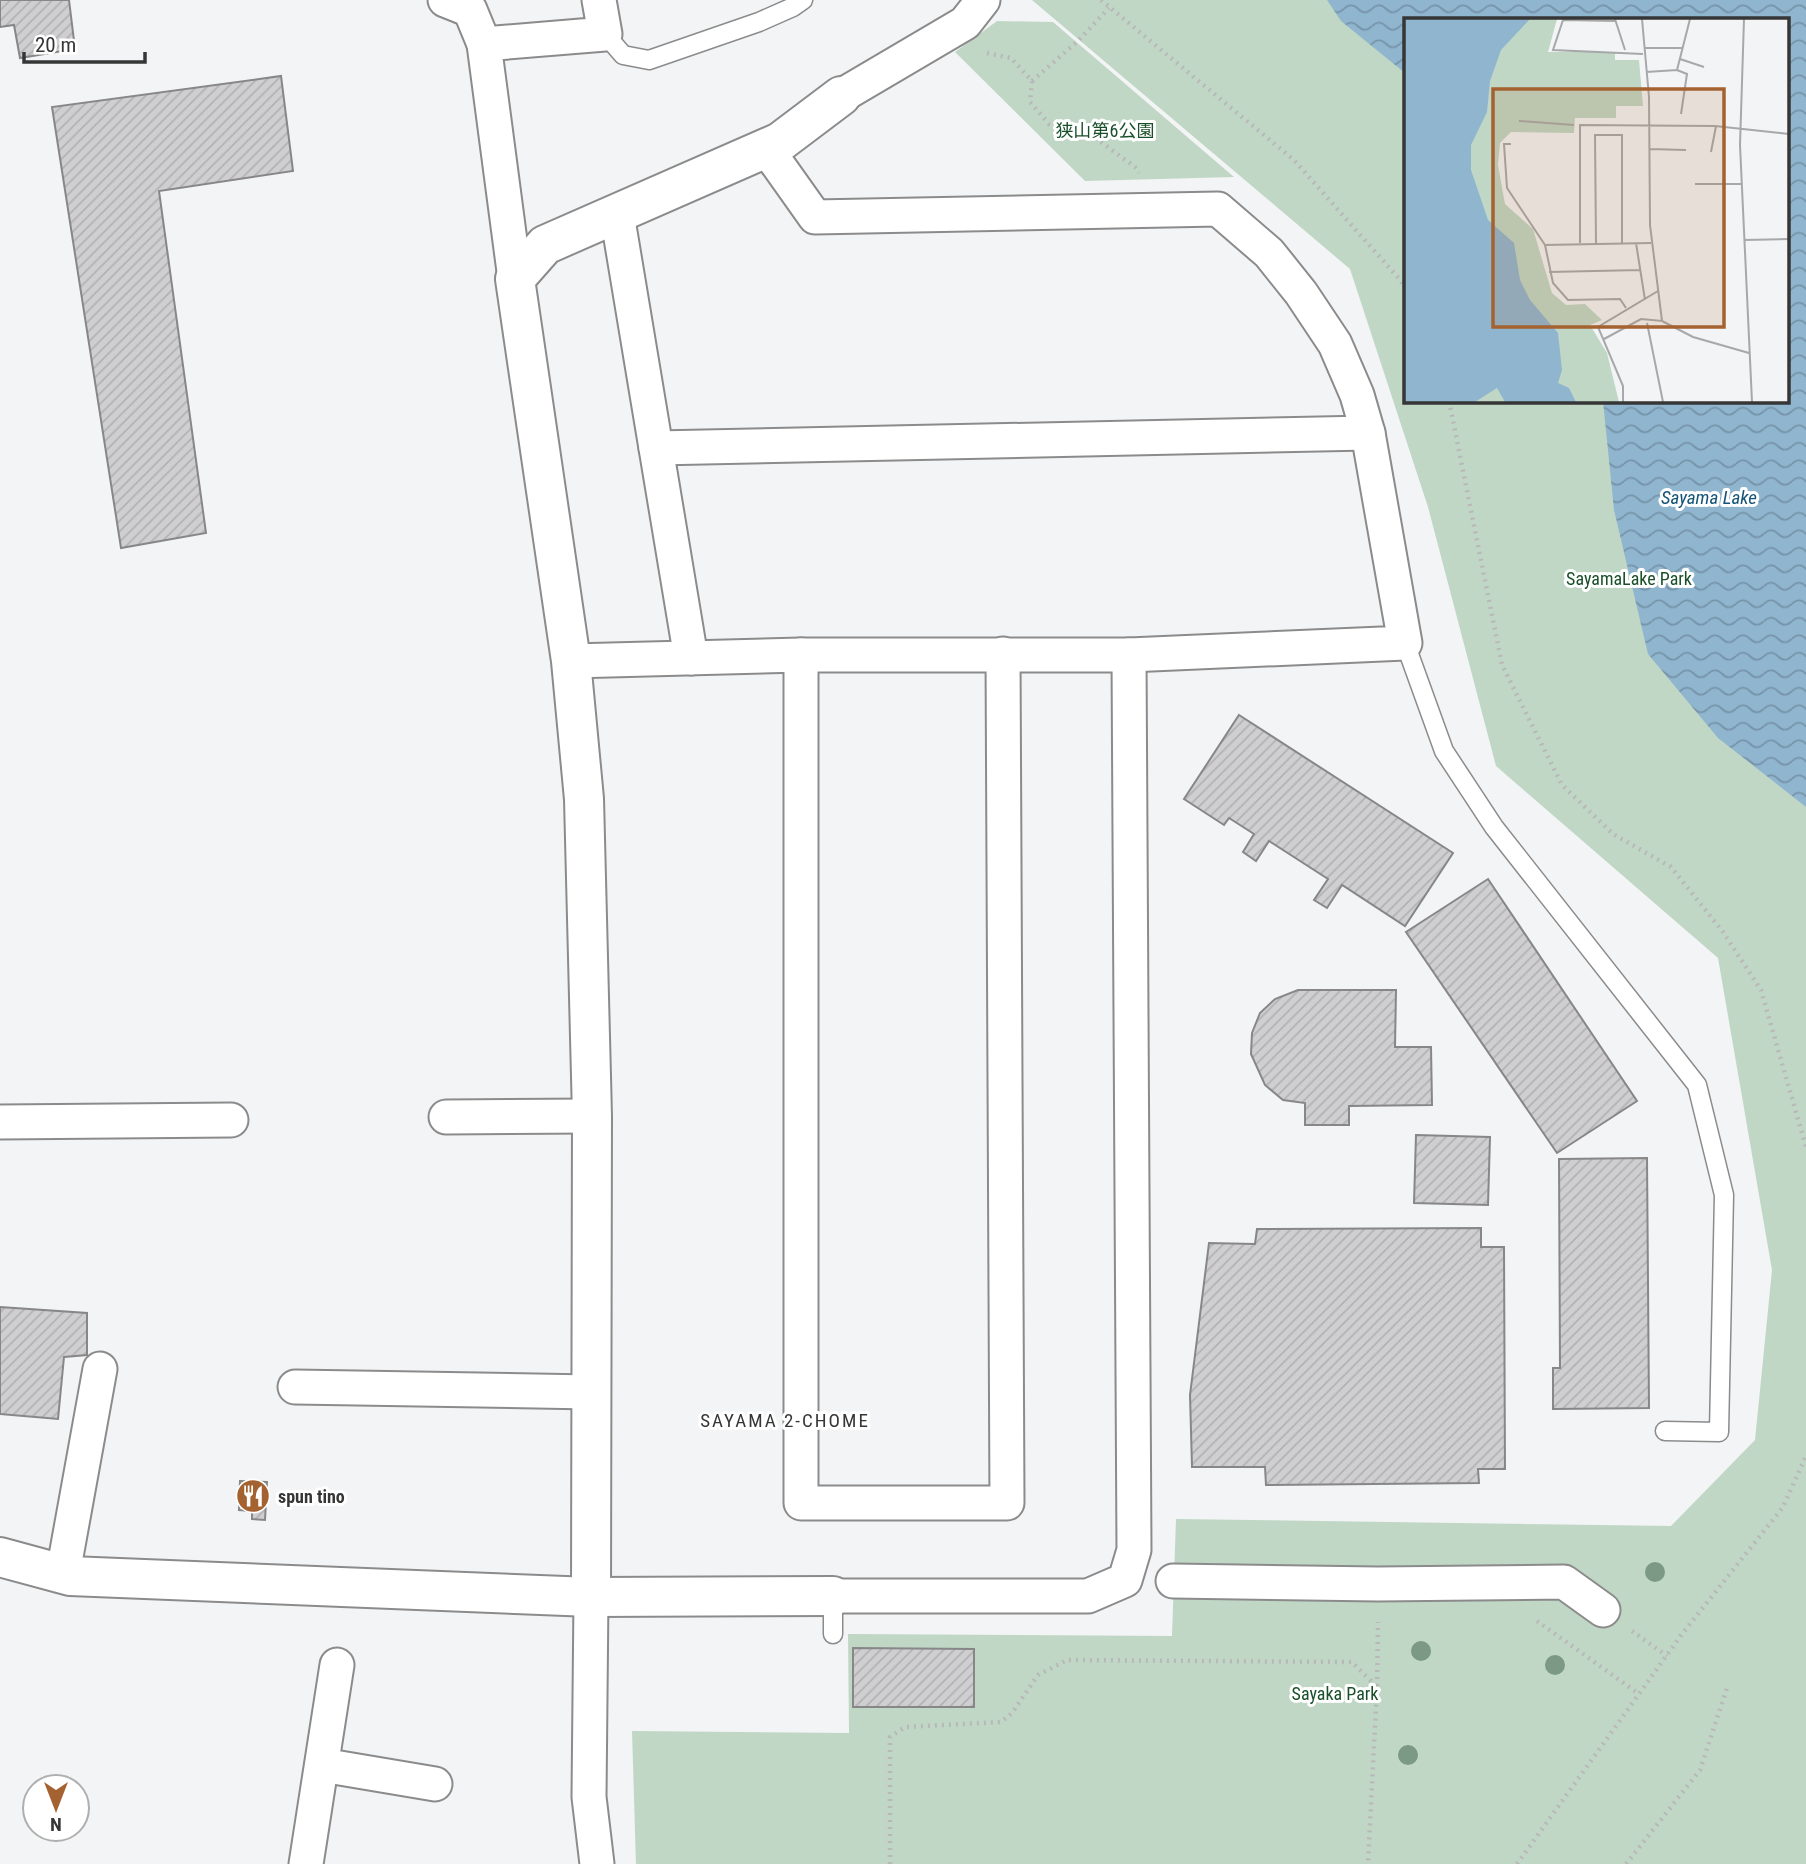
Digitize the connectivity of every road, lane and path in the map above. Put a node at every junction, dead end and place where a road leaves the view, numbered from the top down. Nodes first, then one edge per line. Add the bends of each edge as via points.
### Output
1 (445, 0) edge
2 (599, 0) edge
3 (803, 0) edge
4 (983, 0) edge
5 (1101, 0) edge
6 (1109, 8) junction
7 (949, 33) junction
8 (605, 34) junction
9 (484, 44) junction
10 (1032, 81) junction
11 (841, 96) joint
12 (766, 148) junction
13 (1156, 209) junction
14 (617, 214) junction
15 (515, 279) junction
16 (1404, 287) edge
17 (1449, 402) edge
18 (1368, 433) junction
19 (656, 449) junction
20 (1405, 643) junction
21 (1003, 654) junction
22 (801, 655) junction
23 (1129, 655) junction
24 (691, 658) junction
25 (570, 661) junction
26 (592, 1116) junction
27 (446, 1117) dead end
28 (232, 1120) dead end
29 (0, 1122) edge
30 (1806, 1147) edge
31 (100, 1369) dead end
32 (295, 1387) dead end
33 (592, 1392) junction
34 (1665, 1431) dead end
35 (1806, 1456) edge
36 (0, 1557) edge
37 (63, 1573) junction
38 (1173, 1581) dead end
39 (1378, 1584) junction
40 (1485, 1584) junction
41 (833, 1596) junction
42 (591, 1597) junction
43 (1603, 1610) dead end
44 (833, 1634) dead end
45 (337, 1665) dead end
46 (1377, 1687) junction
47 (1727, 1688) dead end
48 (1639, 1694) junction
49 (322, 1765) junction
50 (435, 1784) dead end
51 (306, 1864) edge
52 (597, 1864) edge
53 (890, 1864) edge
54 (1367, 1864) edge
55 (1517, 1864) edge
56 (1626, 1864) edge

1 - 9 street via 470,9
2 - 8 street
3 - 8 lane via 759,22 649,60 623,55
4 - 7 street via 965,23
5 - 6 path
6 - 10 path
6 - 16 path via 1294,160
7 - 10 path via 960,48 1011,58
7 - 11 street
8 - 9 street
9 - 15 street
10 - 13 path via 1030,102 1049,124 1094,137 1135,167
11 - 12 street
12 - 13 street via 815,217
12 - 14 street
13 - 18 street via 1218,209 1269,253 1335,344
14 - 15 street via 545,245
14 - 19 street
15 - 25 street
17 - 30 path via 1502,665 1562,785 1613,834 1671,867 1723,932 1761,990
18 - 19 street
18 - 20 street
19 - 24 street
20 - 23 street
20 - 34 lane via 1444,751 1494,827 1697,1084 1724,1195 1719,1432
21 - 22 street
21 - 22 street via 1007,1503 801,1503
21 - 23 street
22 - 24 street
23 - 41 street via 1134,1549 1125,1580 1088,1596
24 - 25 street
25 - 26 street via 584,799
26 - 27 street
26 - 33 street
28 - 29 street
31 - 37 street
32 - 33 street
33 - 42 street
35 - 48 path via 1783,1507
36 - 37 street
37 - 42 street
38 - 39 street
39 - 40 street
39 - 46 path
40 - 43 street via 1564,1582
40 - 48 path
41 - 42 street
41 - 44 lane
42 - 52 street via 589,1797
45 - 49 street
46 - 53 path via 1352,1662 1067,1660 1038,1675 1001,1722 905,1727 890,1737
46 - 54 path
47 - 56 path via 1700,1770
48 - 55 path
49 - 50 street
49 - 51 street

